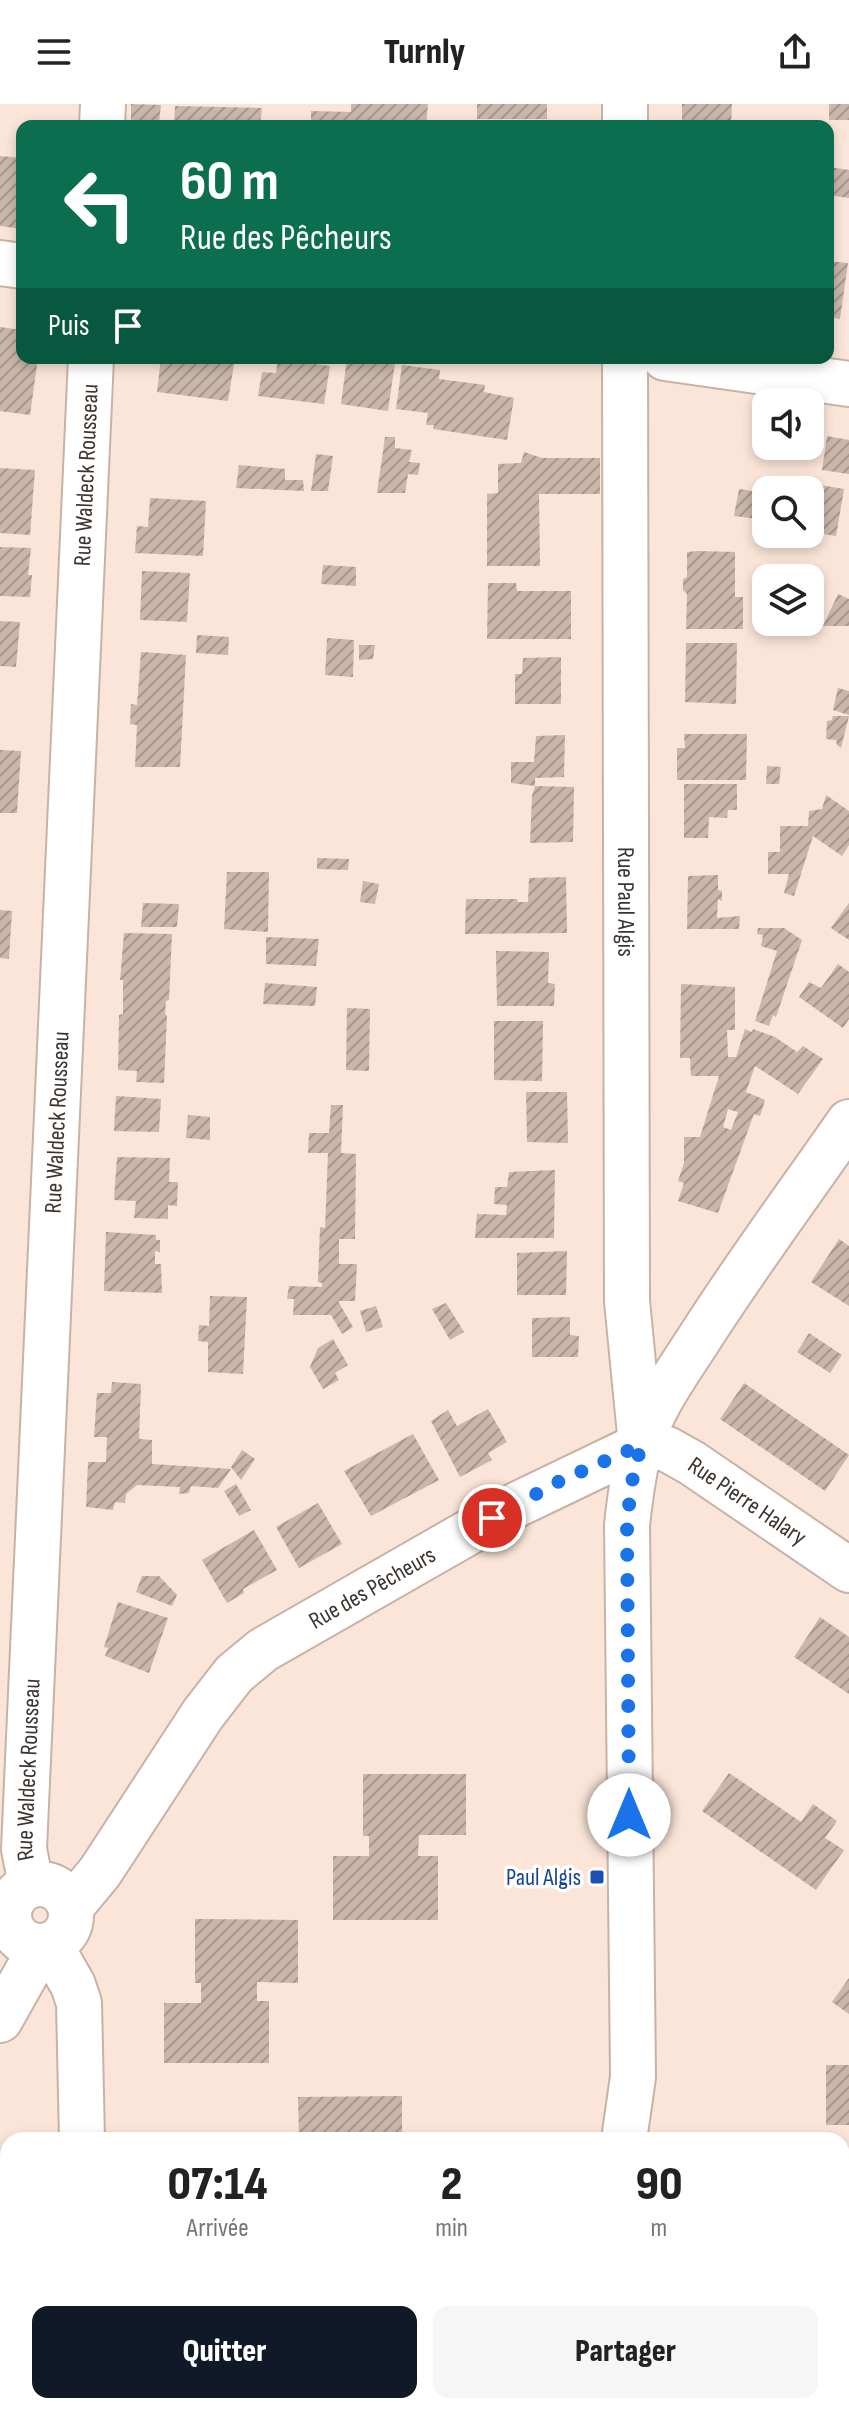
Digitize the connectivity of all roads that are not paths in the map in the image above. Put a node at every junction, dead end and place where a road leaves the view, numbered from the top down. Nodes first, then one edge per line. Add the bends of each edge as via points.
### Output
1 (91, 364) edge
2 (625, 364) edge
3 (707, 364) edge
4 (849, 384) edge
5 (849, 1122) edge
6 (835, 1173) edge
7 (641, 1445) junction
8 (849, 1570) edge
9 (16, 1891) edge
10 (71, 1907) junction
11 (45, 1946) junction
12 (0, 2020) edge
13 (633, 2077) junction
14 (82, 2132) edge
15 (625, 2132) edge
16 (643, 2132) edge

1 - 9 street, Rue Waldeck Rousseau via 25,1833
2 - 7 street, Rue Paul Algis via 627,1301
3 - 4 street
5 - 6 street
6 - 7 street via 712,1318 670,1384
7 - 8 street, Rue Pierre Halary via 667,1449 692,1463
7 - 10 street, Rue des Pêcheurs via 560,1481 263,1650 234,1674 203,1714 100,1872
7 - 13 street via 627,1525
9 - 10 street via 50,1885
9 - 11 street via 9,1914 15,1933
10 - 11 street via 70,1926 58,1941
11 - 12 street
11 - 14 street via 73,1985 79,2003
13 - 15 street
13 - 16 street

